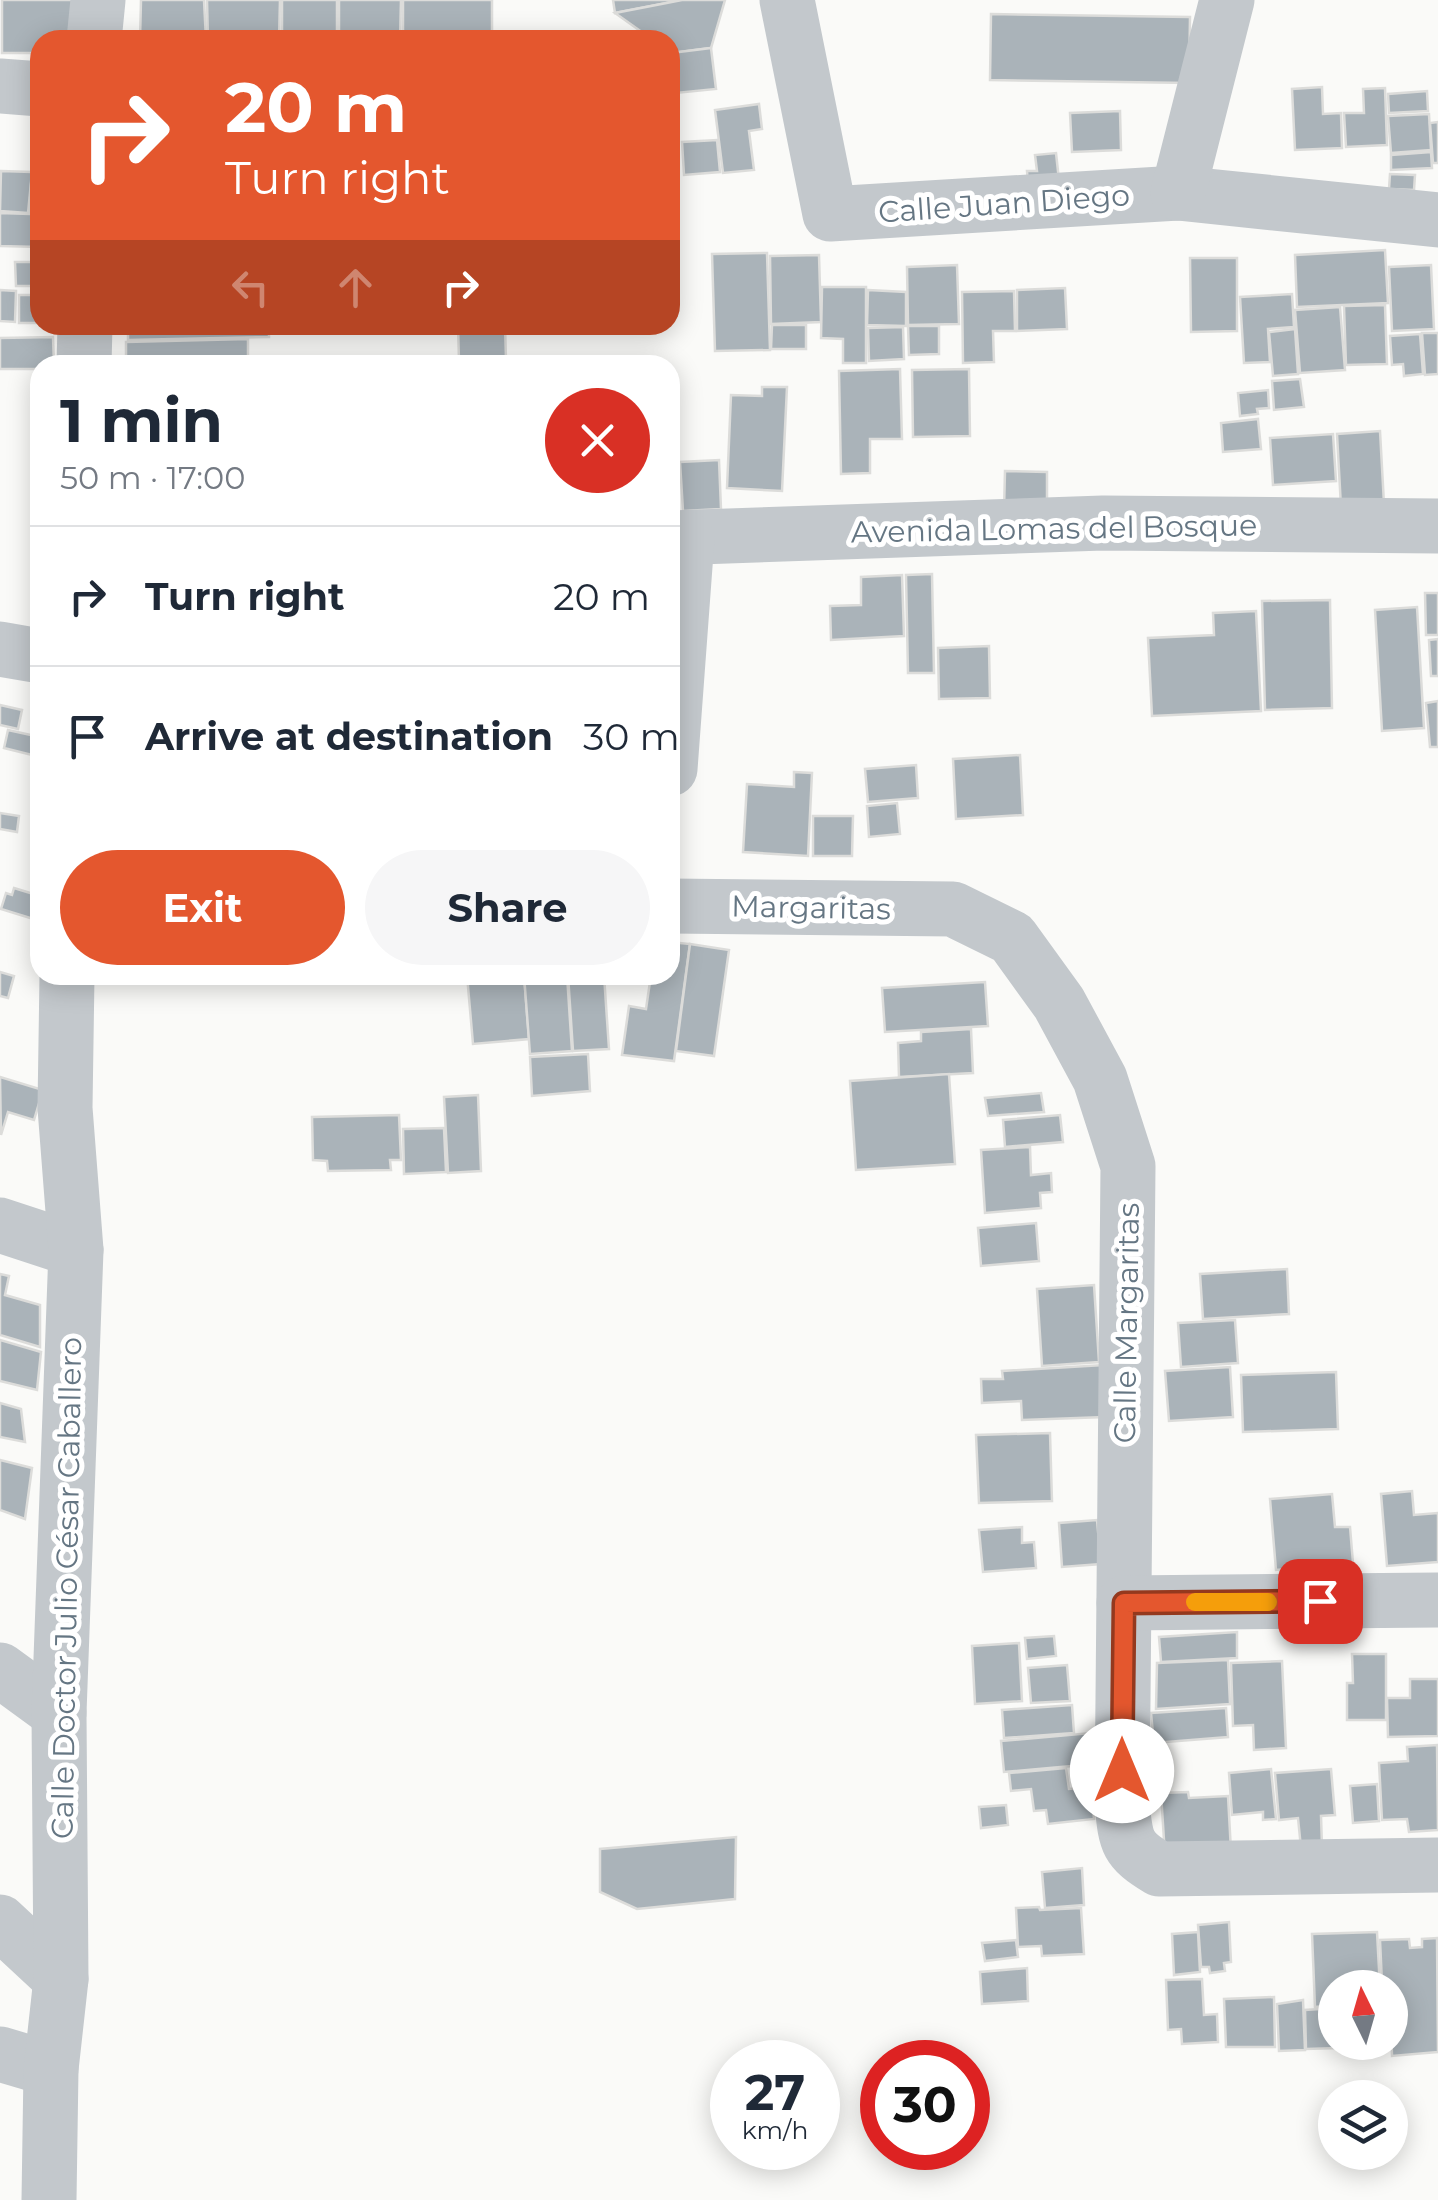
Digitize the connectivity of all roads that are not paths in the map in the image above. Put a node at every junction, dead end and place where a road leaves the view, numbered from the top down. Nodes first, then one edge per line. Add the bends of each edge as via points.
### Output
1 (98, 0) edge
2 (787, 0) edge
3 (1227, 0) edge
4 (95, 30) edge
5 (0, 86) edge
6 (30, 88) edge
7 (1178, 193) junction
8 (1438, 220) edge
9 (1438, 526) edge
10 (680, 539) edge
11 (0, 649) edge
12 (30, 654) edge
13 (680, 906) edge
14 (953, 909) joint
15 (67, 985) edge
16 (0, 1225) edge
17 (76, 1250) junction
18 (1438, 1600) edge
19 (1124, 1603) junction
20 (0, 1670) edge
21 (59, 1713) junction
22 (1438, 1864) edge
23 (0, 1922) edge
24 (62, 1980) junction
25 (26, 2061) edge
26 (48, 2200) edge

1 - 4 street
2 - 7 street, Calle Juan Diego via 830,214
3 - 7 street
5 - 6 street
7 - 8 street, Calle Juan Diego
9 - 10 street, Avenida Lomas del Bosque via 1103,523
11 - 12 street
13 - 14 street, Margaritas
14 - 19 street, Calle Margaritas via 1012,938 1059,1003 1100,1079 1128,1166
15 - 17 street, Calle Doctor Julio César Caballero via 64,1108
16 - 17 street
17 - 21 street, Calle Doctor Julio César Caballero
18 - 19 street
19 - 22 street, Calle Margaritas via 1122,1804 1126,1842 1137,1856 1159,1869
20 - 21 street
21 - 24 street, Calle Doctor Julio César Caballero
23 - 24 street
24 - 25 street, Calle Doctor Julio César Caballero
25 - 26 street, Calle Doctor Julio César Caballero

